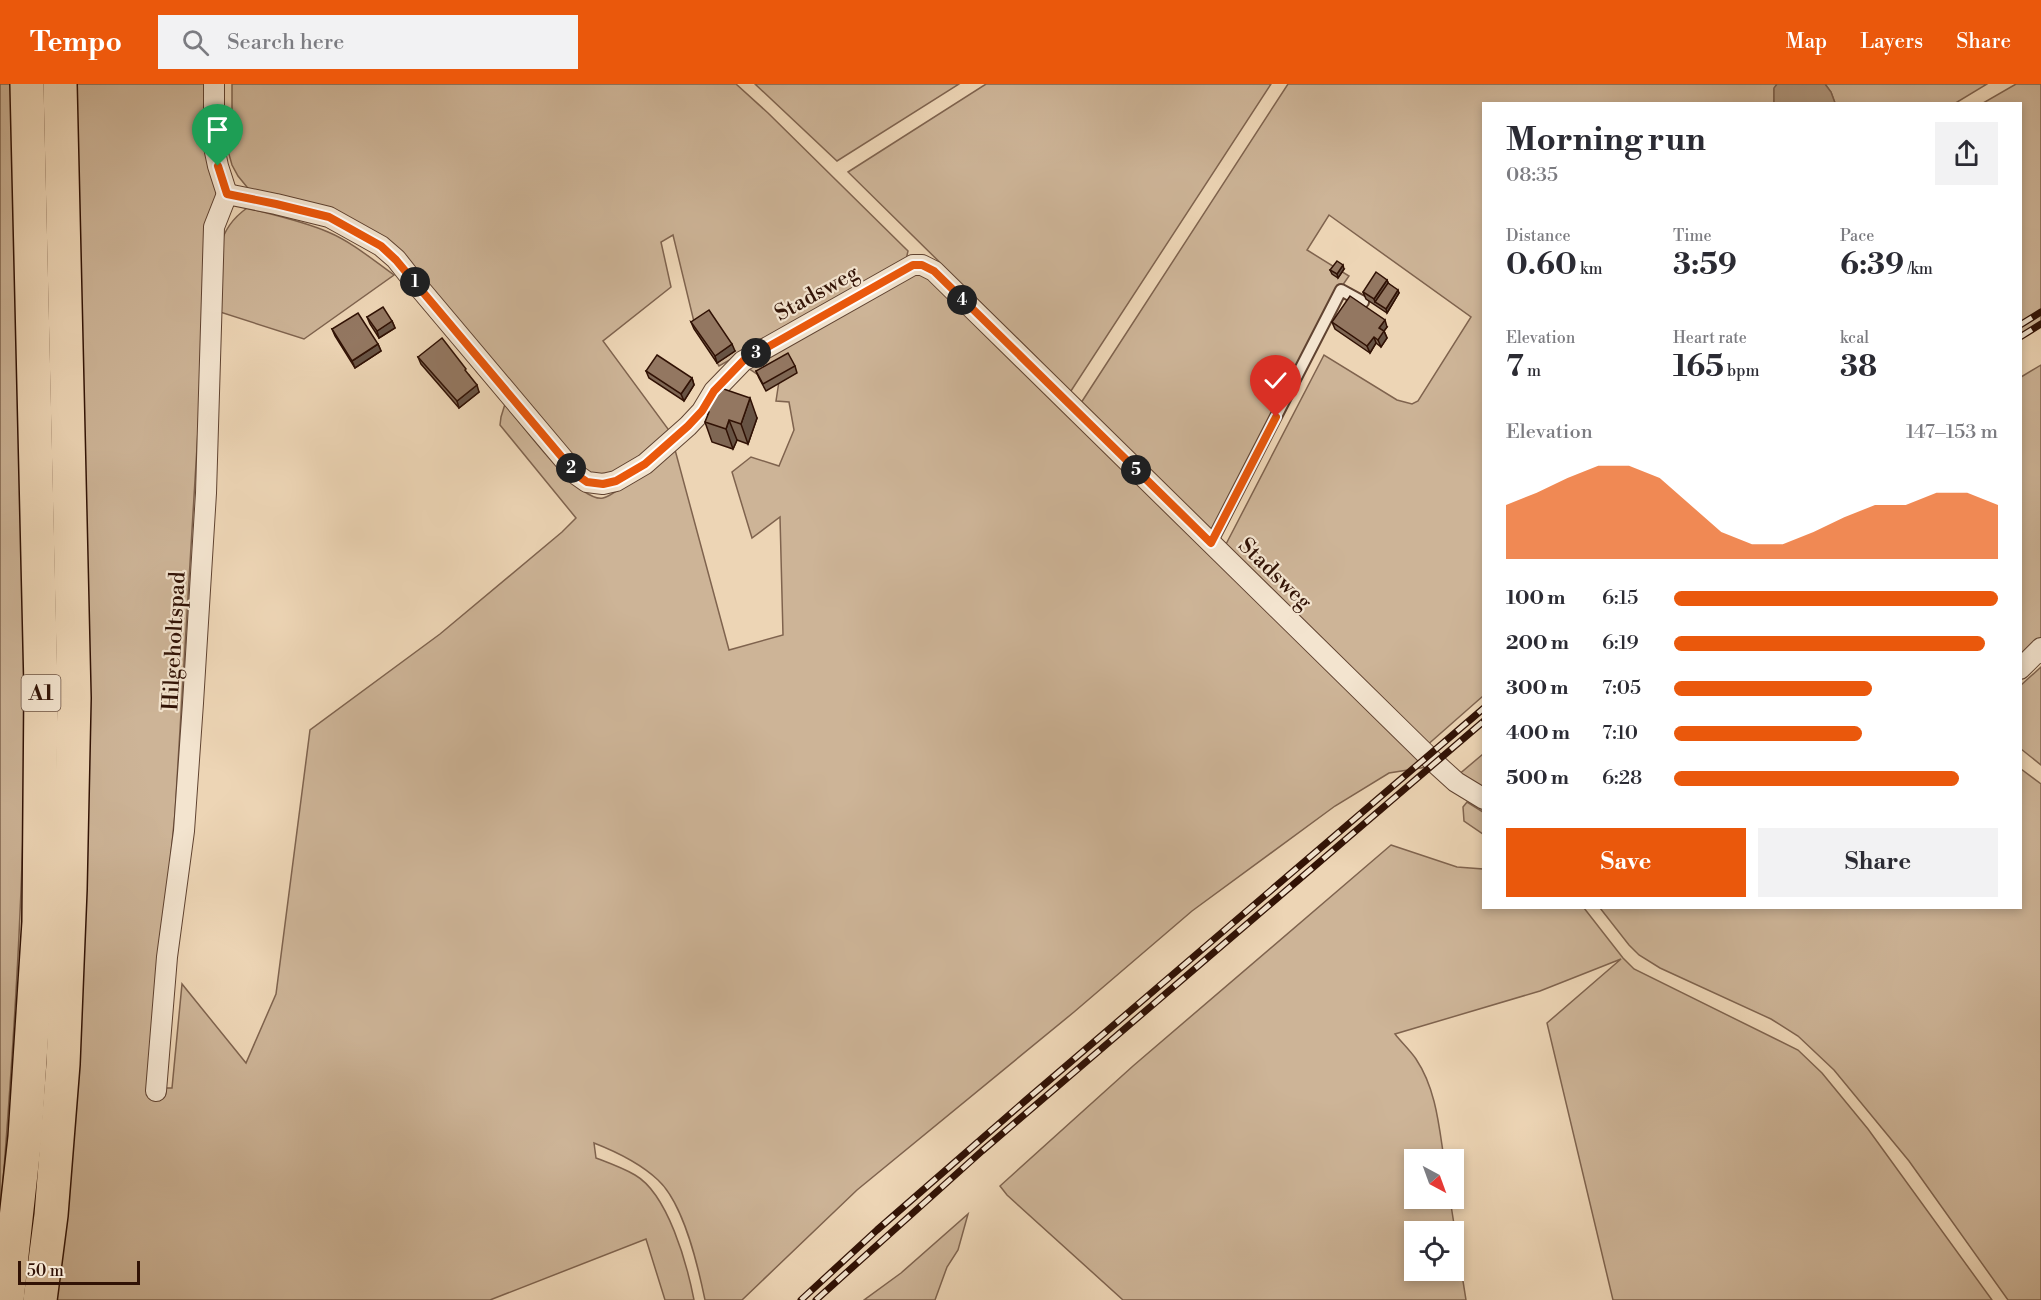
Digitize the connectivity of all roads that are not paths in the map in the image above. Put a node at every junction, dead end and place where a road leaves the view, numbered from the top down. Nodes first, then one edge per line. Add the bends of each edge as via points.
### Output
1 (27, 84) edge
2 (60, 84) edge
3 (214, 84) edge
4 (227, 194) junction
5 (1363, 302) edge
6 (1211, 543) junction
7 (2041, 648) edge
8 (2022, 667) edge
9 (1482, 798) edge
10 (156, 1091) dead end
11 (8, 1300) edge
12 (40, 1300) edge

1 - 11 highway, A1 via 41,687 39,922 25,1137
2 - 12 highway, A1 via 74,698 63,1064
3 - 4 street via 215,158
4 - 6 street, Stadsweg via 329,217 381,246 577,475 587,482 603,484 645,464 688,426 743,361 913,265 922,265 934,271
4 - 10 street, Hilgeholtspad via 214,227 206,493 194,703
5 - 6 lane via 1341,290
6 - 9 street, Stadsweg via 1434,762
7 - 8 street

